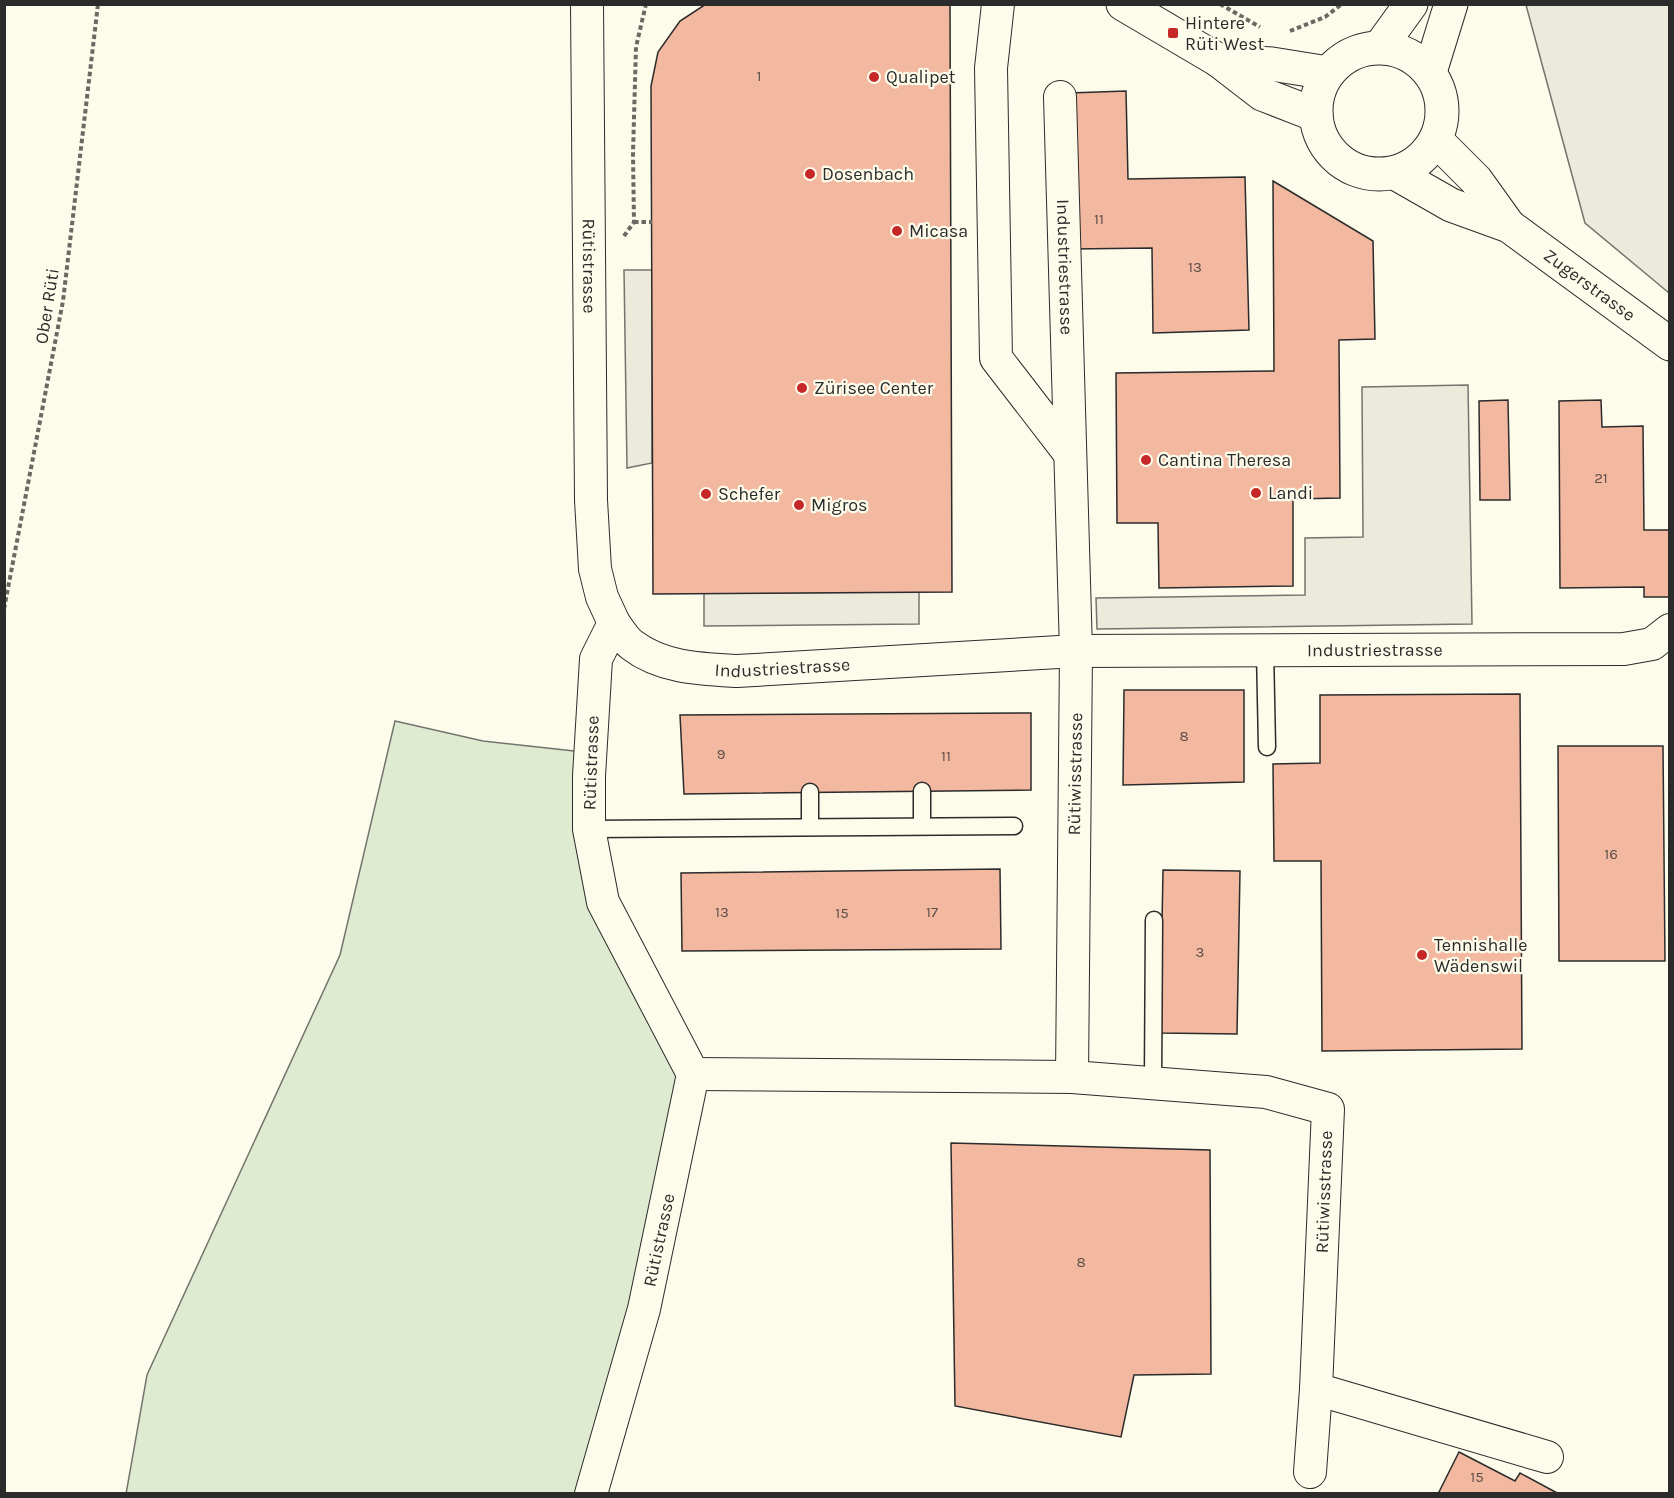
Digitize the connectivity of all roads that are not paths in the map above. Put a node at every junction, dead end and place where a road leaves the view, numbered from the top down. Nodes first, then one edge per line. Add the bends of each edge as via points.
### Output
1 (587, 4) edge
2 (998, 4) edge
3 (1123, 4) edge
4 (1412, 4) edge
5 (1450, 4) edge
6 (1380, 46) junction
7 (1218, 60) junction
8 (1430, 72) junction
9 (1328, 73) junction
10 (1060, 96) dead end
11 (1316, 115) junction
12 (1436, 140) junction
13 (1395, 172) junction
14 (1509, 226) junction
15 (1670, 344) edge
16 (1070, 454) junction
17 (614, 623) junction
18 (1670, 630) edge
19 (1265, 650) junction
20 (1076, 651) junction
21 (1267, 747) dead end
22 (922, 791) dead end
23 (810, 792) dead end
24 (922, 826) junction
25 (1014, 826) dead end
26 (810, 827) junction
27 (590, 828) junction
28 (1154, 920) dead end
29 (693, 1074) junction
30 (1072, 1077) junction
31 (1153, 1083) junction
32 (1316, 1389) junction
33 (1547, 1457) dead end
34 (1310, 1472) dead end
35 (591, 1494) edge

1 - 17 street, Rütistrasse via 591,500 595,568
2 - 16 street via 991,68 996,358
3 - 7 main road
4 - 6 main road
5 - 8 main road
6 - 8 main road via 1408,54
6 - 9 main road via 1351,54
7 - 9 main road
7 - 11 main road via 1262,94
8 - 12 main road via 1442,98
9 - 11 main road via 1316,100
10 - 16 street, Industriestrasse
11 - 13 main road via 1323,139 1342,162 1370,174
12 - 13 main road via 1419,160
12 - 14 main road, Zugerstrasse via 1476,180
13 - 14 main road, Zugerstrasse via 1451,205
14 - 15 main road, Zugerstrasse
16 - 20 street, Industriestrasse
17 - 20 street, Industriestrasse via 630,644 654,659 693,668 737,671
17 - 27 street, Rütistrasse via 596,659
18 - 19 street, Industriestrasse via 1652,644 1624,649
19 - 20 street, Industriestrasse
19 - 21 lane
20 - 30 street, Rütiwisstrasse
22 - 24 lane
23 - 26 lane
24 - 25 lane
24 - 26 lane
26 - 27 lane
27 - 29 street, Rütistrasse via 603,902
28 - 31 lane
29 - 30 street, Rütiwisstrasse
29 - 35 street, Rütistrasse via 644,1309
30 - 31 street, Rütiwisstrasse
31 - 32 street, Rütiwisstrasse via 1266,1092 1328,1108
32 - 33 street
32 - 34 street, Rütiwisstrasse

